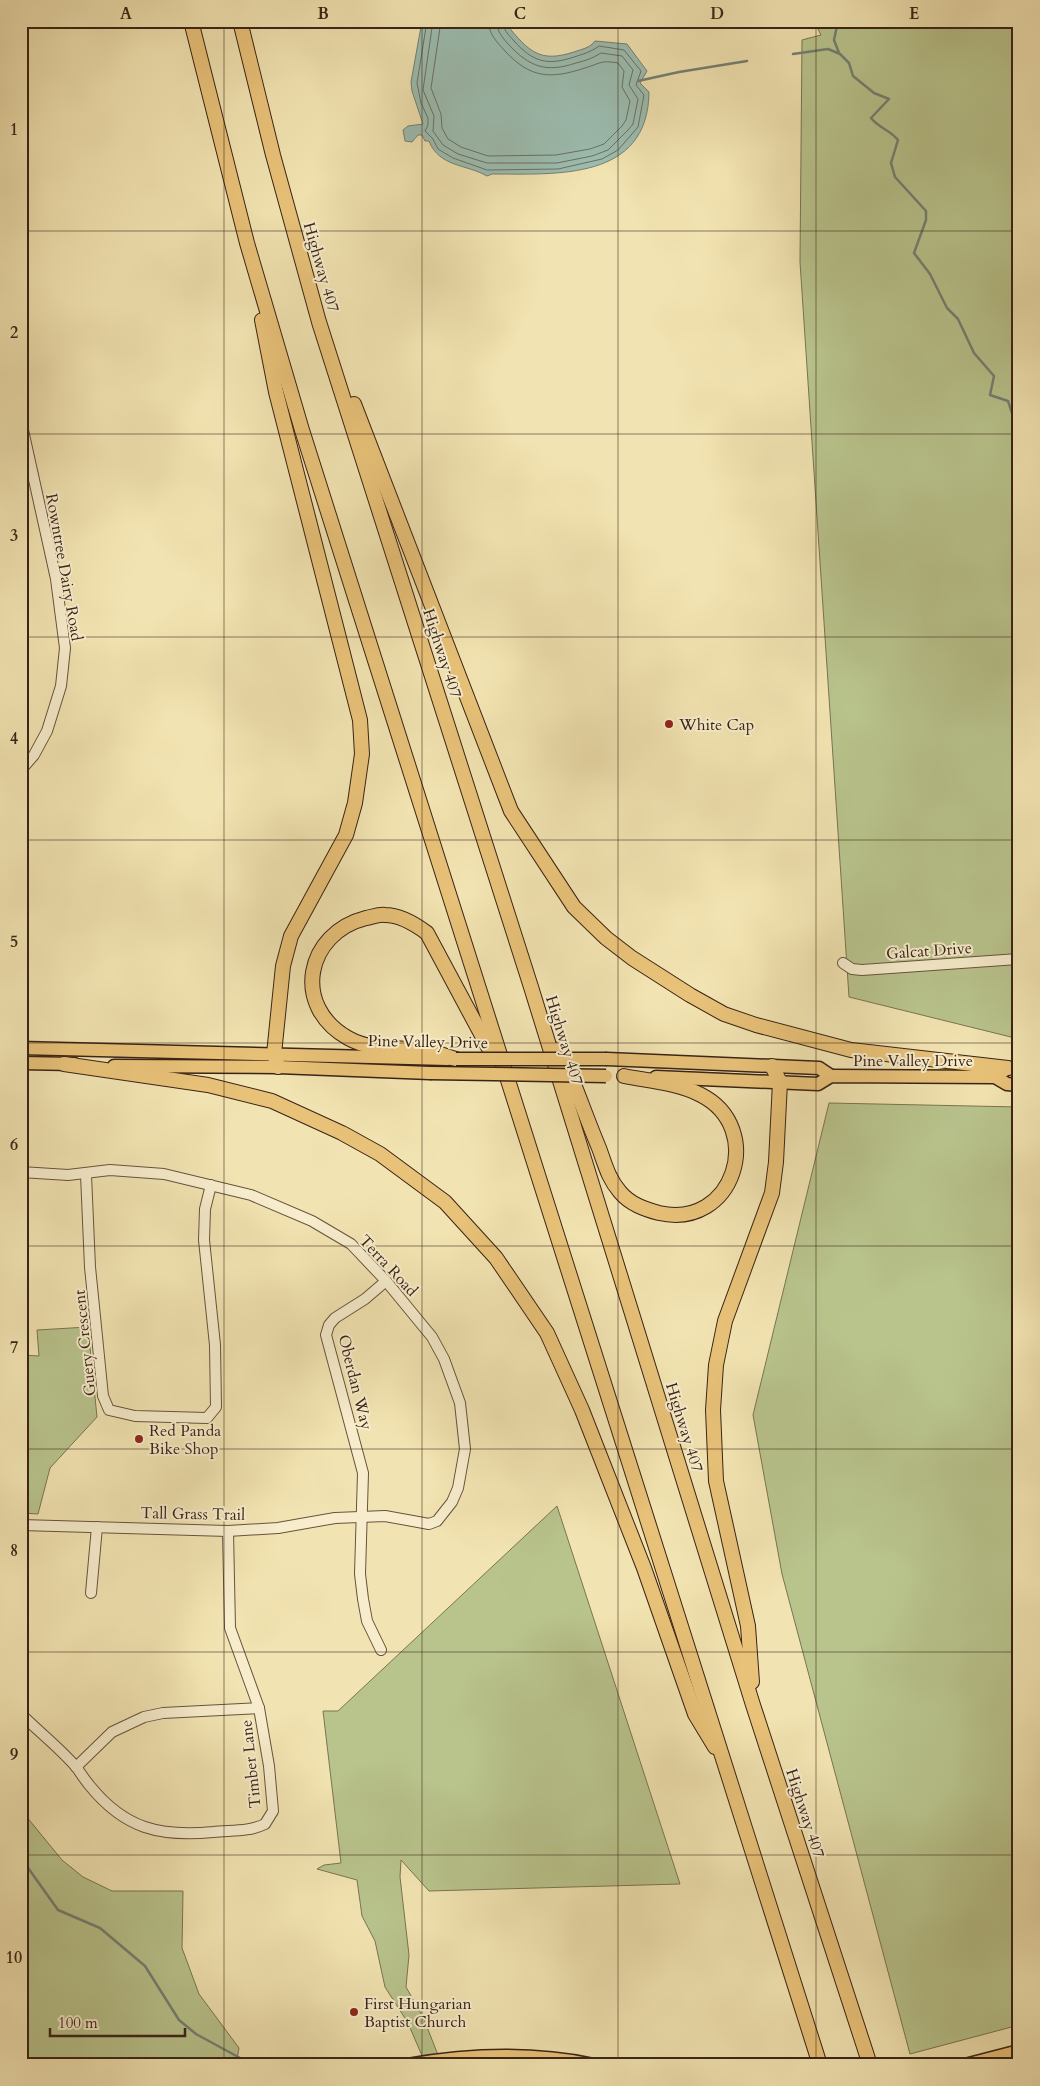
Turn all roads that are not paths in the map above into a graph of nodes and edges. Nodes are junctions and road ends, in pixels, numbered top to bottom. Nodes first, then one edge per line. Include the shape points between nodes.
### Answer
1 (191, 21) edge
2 (240, 21) edge
3 (247, 243) junction
4 (319, 322) junction
5 (21, 421) edge
6 (21, 770) edge
7 (1019, 959) edge
8 (843, 963) dead end
9 (531, 987) junction
10 (21, 1048) edge
11 (431, 1055) junction
12 (456, 1059) joint
13 (276, 1060) junction
14 (21, 1063) edge
15 (64, 1064) junction
16 (772, 1066) junction
17 (1013, 1068) edge
18 (624, 1076) junction
19 (831, 1076) junction
20 (995, 1077) junction
21 (780, 1082) junction
22 (1019, 1085) edge
23 (512, 1092) junction
24 (21, 1172) edge
25 (86, 1174) junction
26 (211, 1185) junction
27 (386, 1281) junction
28 (363, 1517) junction
29 (21, 1525) edge
30 (96, 1527) junction
31 (228, 1531) junction
32 (91, 1593) dead end
33 (381, 1650) dead end
34 (753, 1706) junction
35 (259, 1708) junction
36 (21, 1714) edge
37 (76, 1767) junction
38 (727, 1768) junction
39 (1019, 2050) edge
40 (408, 2065) edge
41 (594, 2065) edge
42 (820, 2065) edge
43 (870, 2065) edge
44 (965, 2065) edge

1 - 3 highway
2 - 4 highway, Highway 407
3 - 13 highway via 276,392 360,720 362,754 346,835 291,936 283,966
3 - 23 highway
4 - 9 highway, Highway 407
4 - 17 highway via 372,448 512,811 574,907 632,958 724,1014 756,1026 851,1050
5 - 6 street, Rowntree Dairy Road via 56,579 65,648 62,686 47,731
7 - 8 street, Galcat Drive via 862,970 852,969
9 - 18 highway via 565,1062 609,1178 621,1193 640,1207 670,1215 694,1212 716,1201 724,1193 735,1162 734,1133 727,1116 716,1104 694,1092
9 - 34 highway, Highway 407
10 - 13 main road, Pine Valley Drive
11 - 12 highway
11 - 13 main road, Pine Valley Drive
11 - 23 highway via 365,1045 335,1030 322,1017 314,998 314,965 335,932 350,922 386,914 412,922 427,933
12 - 16 main road, Pine Valley Drive, bridge via 607,1059
13 - 15 main road, Pine Valley Drive via 140,1067
13 - 18 main road, Pine Valley Drive, bridge via 430,1073
14 - 15 main road, Pine Valley Drive
15 - 38 highway via 208,1085 272,1101 380,1154 445,1202 496,1258 547,1333 582,1410 644,1568 695,1714
16 - 19 main road, Pine Valley Drive via 819,1068
16 - 21 highway
17 - 20 main road, Pine Valley Drive
18 - 21 main road, Pine Valley Drive
19 - 20 main road, Pine Valley Drive
19 - 21 main road, Pine Valley Drive via 818,1084
20 - 22 main road, Pine Valley Drive via 1007,1084
21 - 34 highway via 772,1193 724,1321 716,1365 713,1410 716,1481 748,1626
23 - 38 highway
24 - 25 street, Terra Road
25 - 26 street, Terra Road via 134,1171
25 - 26 street, Guery Crescent via 90,1267 103,1396 108,1410 135,1416 207,1418 216,1407 215,1344 204,1240 205,1209
26 - 27 street, Terra Road via 250,1195 312,1221 350,1244
27 - 28 street, Oberdan Way via 335,1318 326,1335 363,1473
27 - 28 street, Terra Road via 432,1337 444,1359 460,1403 465,1449 458,1488 438,1522 429,1524 385,1516
28 - 31 street, Tall Grass Trail
28 - 33 street, Oberdan Way via 360,1574 363,1599 367,1621
29 - 30 street, Tall Grass Trail
30 - 31 street, Tall Grass Trail
30 - 32 street
31 - 35 street, Timber Lane via 230,1628
34 - 43 highway, Highway 407
35 - 37 street via 144,1718 112,1732
35 - 37 street, Timber Lane via 273,1811 265,1824 252,1830 188,1834 145,1829 120,1816
36 - 37 street, Timber Lane
38 - 42 highway
39 - 44 main road
40 - 41 main road via 505,2054

